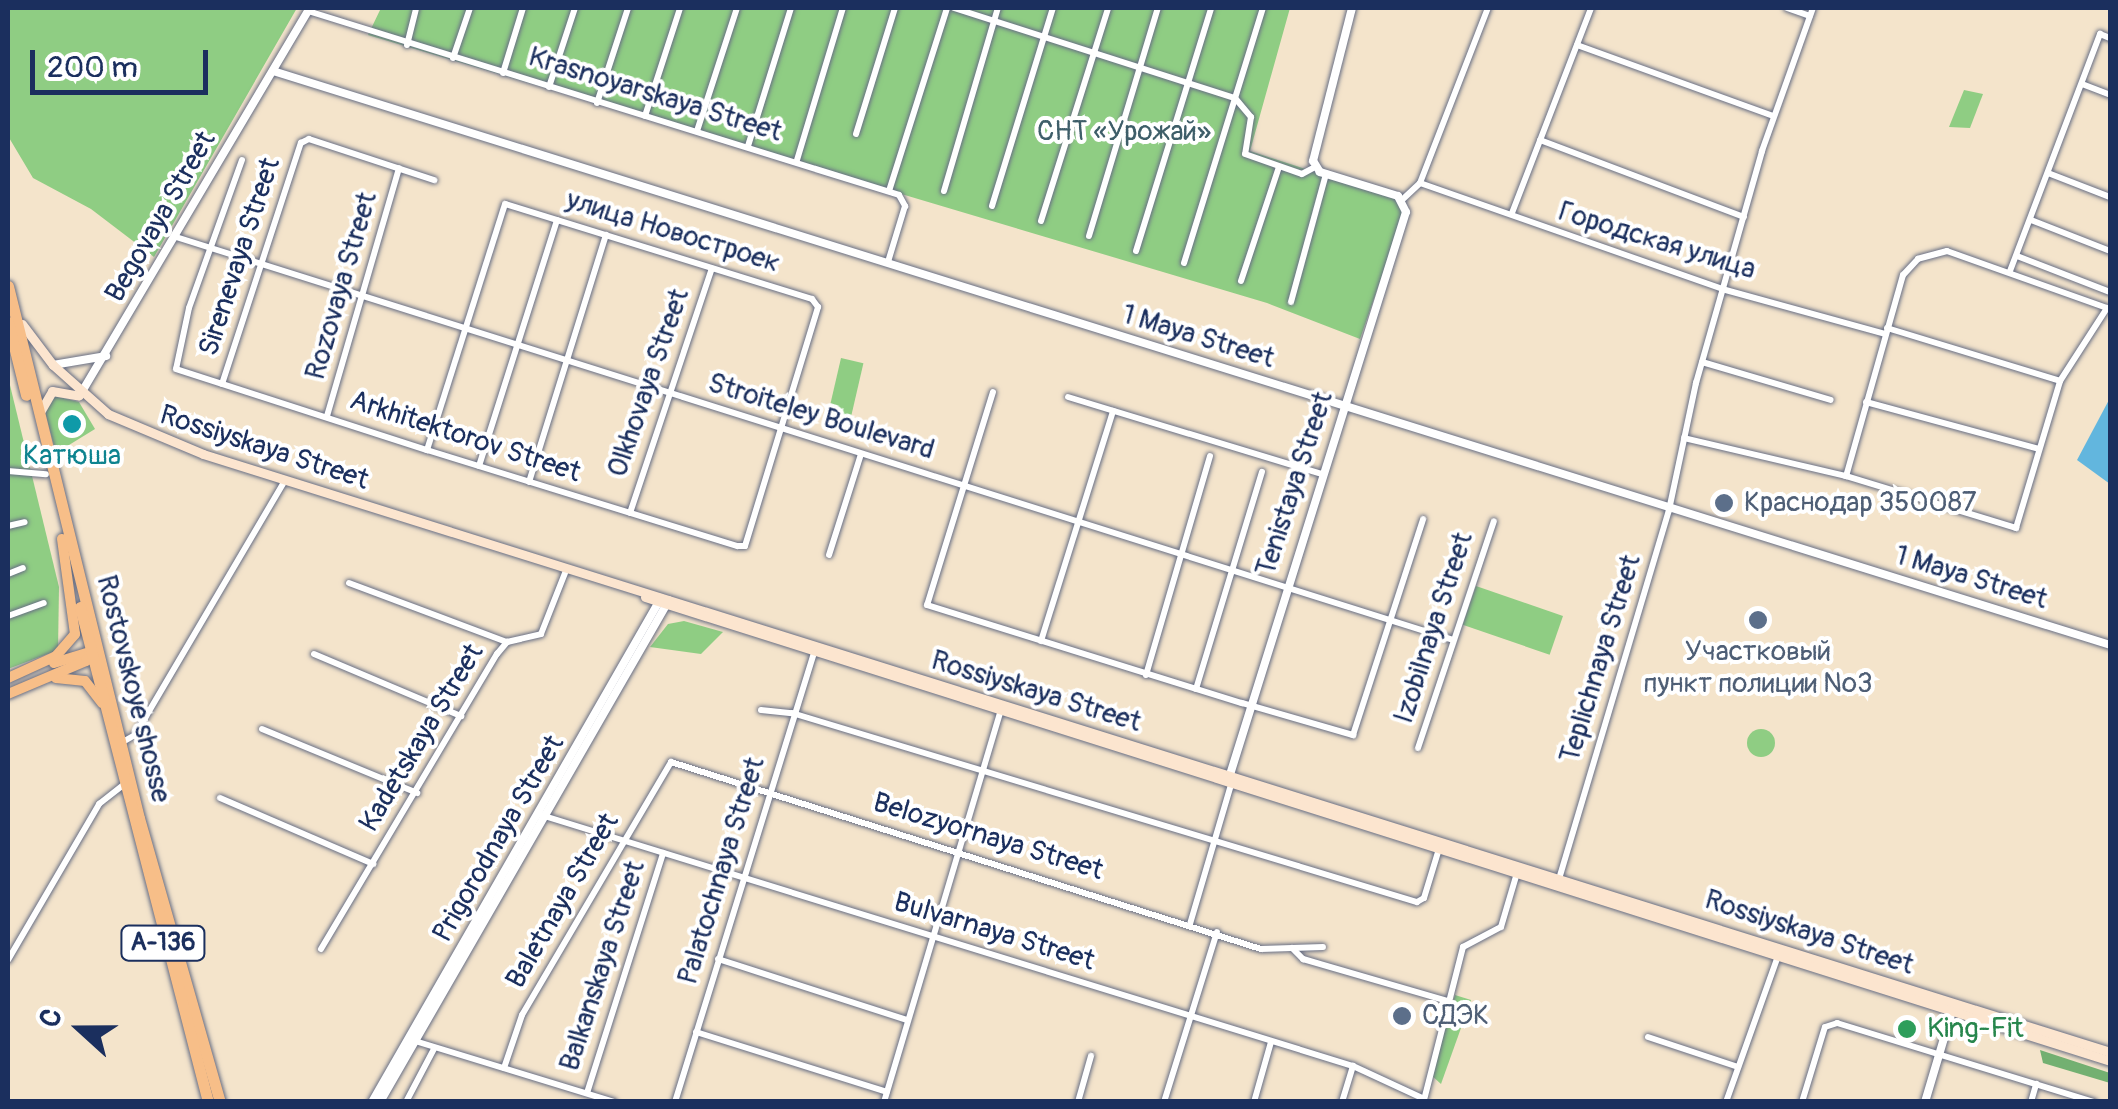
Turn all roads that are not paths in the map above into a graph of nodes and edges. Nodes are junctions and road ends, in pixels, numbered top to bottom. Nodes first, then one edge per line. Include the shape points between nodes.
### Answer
1 (416, 8) edge
2 (470, 8) edge
3 (523, 8) edge
4 (576, 8) edge
5 (628, 8) edge
6 (680, 8) edge
7 (737, 8) edge
8 (791, 8) edge
9 (843, 8) edge
10 (895, 8) edge
11 (951, 8) edge
12 (998, 8) edge
13 (1053, 8) edge
14 (1108, 8) edge
15 (1158, 8) edge
16 (1211, 8) edge
17 (1263, 8) edge
18 (1352, 8) edge
19 (1488, 8) edge
20 (1592, 8) edge
21 (1787, 8) edge
22 (309, 10) edge
23 (1812, 12) edge
24 (994, 20) junction
25 (1044, 36) junction
26 (2110, 38) edge
27 (1577, 44) junction
28 (407, 45) junction
29 (1094, 52) junction
30 (453, 58) junction
31 (1139, 66) junction
32 (273, 72) junction
33 (503, 73) junction
34 (1188, 83) junction
35 (2082, 84) junction
36 (550, 87) junction
37 (2110, 95) edge
38 (1235, 98) junction
39 (598, 103) junction
40 (645, 116) junction
41 (1773, 116) junction
42 (698, 131) junction
43 (856, 134) dead end
44 (1540, 140) junction
45 (748, 146) junction
46 (242, 160) dead end
47 (797, 160) junction
48 (1314, 164) junction
49 (1278, 167) junction
50 (399, 168) junction
51 (2048, 172) junction
52 (1326, 174) junction
53 (434, 180) dead end
54 (1420, 183) junction
55 (889, 191) junction
56 (944, 191) dead end
57 (2110, 197) edge
58 (1402, 199) junction
59 (992, 206) dead end
60 (1512, 213) junction
61 (1745, 218) junction
62 (557, 220) junction
63 (2031, 220) junction
64 (1041, 221) dead end
65 (606, 235) junction
66 (176, 236) junction
67 (1089, 236) dead end
68 (209, 248) junction
69 (1136, 251) dead end
70 (2110, 251) edge
71 (2017, 256) junction
72 (888, 262) junction
73 (260, 264) junction
74 (1184, 264) dead end
75 (712, 268) junction
76 (2006, 270) junction
77 (1240, 280) dead end
78 (8, 287) edge
79 (1722, 288) junction
80 (2110, 292) edge
81 (362, 296) junction
82 (1291, 302) dead end
83 (8, 318) edge
84 (464, 328) junction
85 (1886, 331) junction
86 (19, 336) junction
87 (516, 344) junction
88 (106, 356) junction
89 (566, 361) junction
90 (1702, 362) junction
91 (53, 365) junction
92 (174, 367) joint
93 (2060, 381) junction
94 (222, 384) junction
95 (993, 392) dead end
96 (669, 393) junction
97 (80, 394) junction
98 (1068, 397) dead end
99 (1831, 400) dead end
100 (1866, 402) junction
101 (1344, 406) junction
102 (1113, 410) junction
103 (327, 416) junction
104 (40, 424) junction
105 (781, 427) junction
106 (1683, 441) junction
107 (427, 450) junction
108 (2039, 450) junction
109 (861, 454) junction
110 (1210, 456) dead end
111 (479, 466) junction
112 (8, 471) edge
113 (1262, 472) dead end
114 (46, 474) junction
115 (1321, 474) junction
116 (1846, 476) junction
117 (284, 482) junction
118 (528, 482) junction
119 (964, 485) junction
120 (1670, 507) junction
121 (630, 513) junction
122 (1423, 519) dead end
123 (1079, 521) junction
124 (1494, 521) dead end
125 (25, 522) dead end
126 (8, 526) edge
127 (62, 539) junction
128 (1182, 553) junction
129 (829, 554) dead end
130 (23, 568) dead end
131 (566, 570) junction
132 (1231, 570) junction
133 (8, 574) edge
134 (349, 582) dead end
135 (1285, 586) junction
136 (664, 602) junction
137 (44, 603) dead end
138 (8, 616) edge
139 (1389, 620) junction
140 (95, 637) junction
141 (1453, 640) junction
142 (1041, 641) junction
143 (507, 642) junction
144 (2110, 645) edge
145 (815, 650) junction
146 (91, 652) junction
147 (314, 654) dead end
148 (102, 664) junction
149 (1146, 674) junction
150 (8, 678) edge
151 (36, 683) junction
152 (1196, 689) junction
153 (8, 694) edge
154 (1249, 705) junction
155 (104, 706) junction
156 (760, 710) dead end
157 (1000, 712) junction
158 (792, 713) junction
159 (461, 716) junction
160 (262, 729) dead end
161 (121, 743) junction
162 (1418, 748) dead end
163 (671, 762) joint
164 (981, 769) junction
165 (1230, 779) junction
166 (126, 782) junction
167 (417, 793) junction
168 (772, 794) junction
169 (220, 798) dead end
170 (542, 815) junction
171 (623, 840) junction
172 (1215, 840) junction
173 (1439, 849) junction
174 (956, 851) junction
175 (663, 853) junction
176 (373, 864) junction
177 (1517, 873) junction
178 (744, 879) junction
179 (1558, 882) junction
180 (1190, 924) junction
181 (1217, 932) junction
182 (930, 936) junction
183 (1323, 947) dead end
184 (1292, 948) junction
185 (321, 949) dead end
186 (1778, 956) junction
187 (8, 960) edge
188 (718, 960) junction
189 (1448, 1001) junction
190 (1936, 1006) junction
191 (1954, 1007) junction
192 (1191, 1015) junction
193 (1969, 1017) junction
194 (908, 1020) junction
195 (1948, 1027) junction
196 (696, 1032) junction
197 (1648, 1037) dead end
198 (412, 1040) junction
199 (1272, 1042) junction
200 (434, 1048) junction
201 (2110, 1052) edge
202 (1940, 1054) junction
203 (1092, 1056) dead end
204 (2110, 1061) edge
205 (1353, 1066) junction
206 (504, 1068) junction
207 (1738, 1068) junction
208 (2036, 1083) junction
209 (887, 1092) junction
210 (587, 1093) junction
211 (1424, 1100) edge
212 (208, 1102) edge
213 (220, 1102) edge
214 (376, 1102) edge
215 (406, 1102) edge
216 (614, 1102) edge
217 (675, 1102) edge
218 (884, 1102) edge
219 (1078, 1102) edge
220 (1164, 1102) edge
221 (1254, 1102) edge
222 (1342, 1102) edge
223 (1726, 1102) edge
224 (1802, 1102) edge
225 (1925, 1102) edge
226 (2030, 1102) edge
227 (2094, 1102) edge

1 - 28 street
2 - 30 street
3 - 33 street
4 - 36 street
5 - 39 street
6 - 40 street
7 - 42 street
8 - 45 street
9 - 47 street
10 - 43 street
11 - 24 street
11 - 55 street
12 - 24 street
13 - 25 street
14 - 29 street
15 - 31 street
16 - 34 street
17 - 38 street
18 - 48 street
19 - 54 street
20 - 27 street
21 - 23 street
22 - 28 street, Krasnoyarskaya Street
22 - 32 street, Begovaya Street
23 - 41 street, Teplichnaya Street
24 - 25 street
24 - 56 street
25 - 29 street
25 - 59 street
26 - 35 street via 2100,34
27 - 41 street
27 - 44 street
28 - 30 street, Krasnoyarskaya Street
29 - 31 street
29 - 64 street
30 - 33 street, Krasnoyarskaya Street
31 - 34 street
31 - 67 street
32 - 66 street, Begovaya Street
32 - 72 street, 1 Maya Street
33 - 36 street, Krasnoyarskaya Street
34 - 38 street
34 - 69 street
35 - 37 street
35 - 51 street
36 - 39 street, Krasnoyarskaya Street
38 - 49 street via 1251,117 1245,154
38 - 74 street
39 - 40 street, Krasnoyarskaya Street
40 - 42 street, Krasnoyarskaya Street
41 - 61 street, Teplichnaya Street
42 - 45 street, Krasnoyarskaya Street
44 - 60 street
44 - 61 street
45 - 47 street, Krasnoyarskaya Street
46 - 68 street, Begovaya Street
47 - 55 street, Krasnoyarskaya Street
48 - 49 street via 1302,174
48 - 52 street
49 - 77 street
50 - 53 street
50 - 73 street, Sirenevaya Street via 309,138
50 - 81 street, Rozovaya Street
51 - 57 street
51 - 63 street
52 - 58 street
52 - 82 street
54 - 58 street
54 - 60 street, Городская улица
55 - 72 street via 905,206
58 - 101 street, Tenistaya Street via 1406,216
60 - 79 street, Городская улица via 1544,230
61 - 79 street, Teplichnaya Street
62 - 65 street, улица Новостроек
62 - 84 street, улица Новостроек via 505,204
62 - 87 street
63 - 70 street
63 - 71 street
65 - 75 street, улица Новостроек
65 - 89 street
66 - 68 street, Stroiteley Boulevard
66 - 88 street, Begovaya Street
68 - 73 street, Stroiteley Boulevard
68 - 92 street, Begovaya Street
71 - 76 street
71 - 80 street
72 - 101 street, 1 Maya Street
73 - 81 street, Stroiteley Boulevard
73 - 94 street, Sirenevaya Street
75 - 96 street, Olkhovaya Street
75 - 105 street, улица Новостроек via 812,298 818,314
76 - 85 street via 1947,251 1918,259 1903,275
76 - 93 street via 2107,308
78 - 86 highway, Rostovskoye shosse / А-136
78 - 91 main road, Rossiyskaya Street / А-136 via 27,336
79 - 85 street, Городская улица
79 - 90 street, Teplichnaya Street
81 - 84 street, Stroiteley Boulevard
81 - 103 street, Rozovaya Street
83 - 86 main road, А-136
83 - 114 highway, Rostovskoye shosse / А-136
84 - 87 street, Stroiteley Boulevard
84 - 107 street
85 - 93 street, Городская улица
85 - 100 street
86 - 97 main road, Rossiyskaya Street / А-136
86 - 104 highway, Rostovskoye shosse / А-136
87 - 89 street, Stroiteley Boulevard
87 - 111 street
88 - 91 street
88 - 97 street, Begovaya Street
89 - 96 street, Stroiteley Boulevard
89 - 118 street
90 - 99 street
90 - 106 street, Teplichnaya Street
91 - 97 main road, Rossiyskaya Street / А-136
92 - 94 street, Arkhitektorov Street
93 - 108 street
94 - 103 street, Arkhitektorov Street
95 - 119 street
96 - 105 street, Stroiteley Boulevard
96 - 121 street, Olkhovaya Street
97 - 104 main road via 48,393
97 - 117 main road, Rossiyskaya Street via 133,435
98 - 102 street
100 - 108 street
100 - 116 street
101 - 115 street, Tenistaya Street
101 - 120 street, 1 Maya Street
102 - 115 street
102 - 123 street
103 - 107 street, Arkhitektorov Street
104 - 140 highway, Rostovskoye shosse / А-136
105 - 109 street, Stroiteley Boulevard
105 - 121 street, Arkhitektorov Street via 744,546
106 - 116 street
106 - 120 street, Teplichnaya Street
107 - 111 street, Arkhitektorov Street
108 - 116 street via 2016,528
109 - 119 street, Stroiteley Boulevard
109 - 129 street
110 - 128 street
111 - 118 street, Arkhitektorov Street
112 - 114 street
113 - 132 street
114 - 127 highway, Rostovskoye shosse / А-136
115 - 135 street, Tenistaya Street
117 - 131 main road, Rossiyskaya Street
117 - 161 street via 136,735
118 - 121 street, Arkhitektorov Street
119 - 123 street, Stroiteley Boulevard
119 - 142 street via 928,605
120 - 144 street, 1 Maya Street
120 - 179 street, Teplichnaya Street
122 - 139 street
123 - 128 street, Stroiteley Boulevard
123 - 142 street
124 - 141 street, Izobilnaya Street
125 - 126 street
127 - 146 highway, Rostovskoye shosse / А-136
127 - 150 main road, А-136 via 77,623 62,653
128 - 132 street, Stroiteley Boulevard
128 - 149 street
130 - 133 street
131 - 136 main road, Rossiyskaya Street
131 - 143 street, Kadetskaya Street via 541,634
132 - 135 street, Stroiteley Boulevard
132 - 152 street
134 - 143 street
135 - 139 street, Stroiteley Boulevard
135 - 154 street, Tenistaya Street
136 - 145 main road, Rossiyskaya Street
136 - 170 street, Prigorodnaya Street
137 - 138 street
139 - 141 street, Stroiteley Boulevard
139 - 154 street via 1353,735
140 - 146 main road, А-136
140 - 148 highway, Rostovskoye shosse / А-136
141 - 162 street, Izobilnaya Street
142 - 149 street
143 - 159 street, Kadetskaya Street
145 - 157 main road, Rossiyskaya Street
145 - 158 street, Palatochnaya Street
145 - 165 main road, Rossiyskaya Street
146 - 148 main road, А-136
146 - 150 main road
146 - 151 main road
146 - 155 highway, Rostovskoye shosse / А-136
147 - 159 street
148 - 161 highway, Rostovskoye shosse / А-136
149 - 152 street
151 - 153 main road
151 - 155 main road via 80,678
152 - 154 street
154 - 165 street, Tenistaya Street
155 - 166 highway, Rostovskoye shosse / А-136
156 - 158 street
157 - 164 street
157 - 165 main road, Rossiyskaya Street
158 - 164 street
158 - 168 street, Palatochnaya Street
159 - 167 street, Kadetskaya Street
160 - 167 street
161 - 166 highway, Rostovskoye shosse / А-136
163 - 168 street, Belozyornaya Street
163 - 171 street, Baletnaya Street
164 - 172 street
164 - 174 street
165 - 172 street
165 - 173 main road, Rossiyskaya Street
165 - 179 main road, Rossiyskaya Street
166 - 187 street via 98,804
166 - 212 highway, Rostovskoye shosse / А-136
166 - 213 highway, Rostovskoye shosse / А-136
167 - 176 street, Kadetskaya Street
168 - 174 street, Belozyornaya Street
168 - 178 street, Palatochnaya Street
169 - 176 street
170 - 171 street, Bulvarnaya Street
170 - 198 street, Prigorodnaya Street
171 - 175 street, Bulvarnaya Street
171 - 206 street, Baletnaya Street via 522,1016
172 - 173 street via 1417,902
172 - 180 street
173 - 177 main road, Rossiyskaya Street
174 - 180 street, Belozyornaya Street
174 - 182 street
175 - 178 street, Bulvarnaya Street
175 - 210 street, Balkanskaya Street
176 - 185 street, Kadetskaya Street
177 - 179 main road, Rossiyskaya Street
177 - 189 street via 1501,927 1463,948
178 - 182 street, Bulvarnaya Street
178 - 188 street, Palatochnaya Street
179 - 186 main road, Rossiyskaya Street
179 - 191 main road, Rossiyskaya Street
180 - 181 street, Belozyornaya Street
181 - 184 street, Belozyornaya Street via 1261,949
181 - 192 street
182 - 192 street, Bulvarnaya Street
182 - 194 street
183 - 184 street, Belozyornaya Street
184 - 189 street, Belozyornaya Street via 1303,958
186 - 190 main road, Rossiyskaya Street
186 - 207 street
188 - 194 street
188 - 196 street, Palatochnaya Street
189 - 211 street
190 - 191 main road, Rossiyskaya Street
190 - 195 street
191 - 193 main road, Rossiyskaya Street
191 - 195 street
191 - 201 main road, Rossiyskaya Street
192 - 199 street, Bulvarnaya Street
192 - 220 street
193 - 195 street
193 - 204 main road, Rossiyskaya Street
194 - 209 street
195 - 202 street
196 - 209 street
196 - 217 street, Palatochnaya Street
197 - 207 street
198 - 200 street
198 - 214 street, Prigorodnaya Street
199 - 205 street, Bulvarnaya Street
199 - 221 street
200 - 206 street
200 - 215 street
202 - 208 street
202 - 224 street via 1837,1023 1825,1027
202 - 225 street
203 - 219 street
205 - 211 street, Bulvarnaya Street
205 - 222 street
206 - 210 street
207 - 223 street
208 - 226 street
208 - 227 street
209 - 218 street
210 - 216 street

